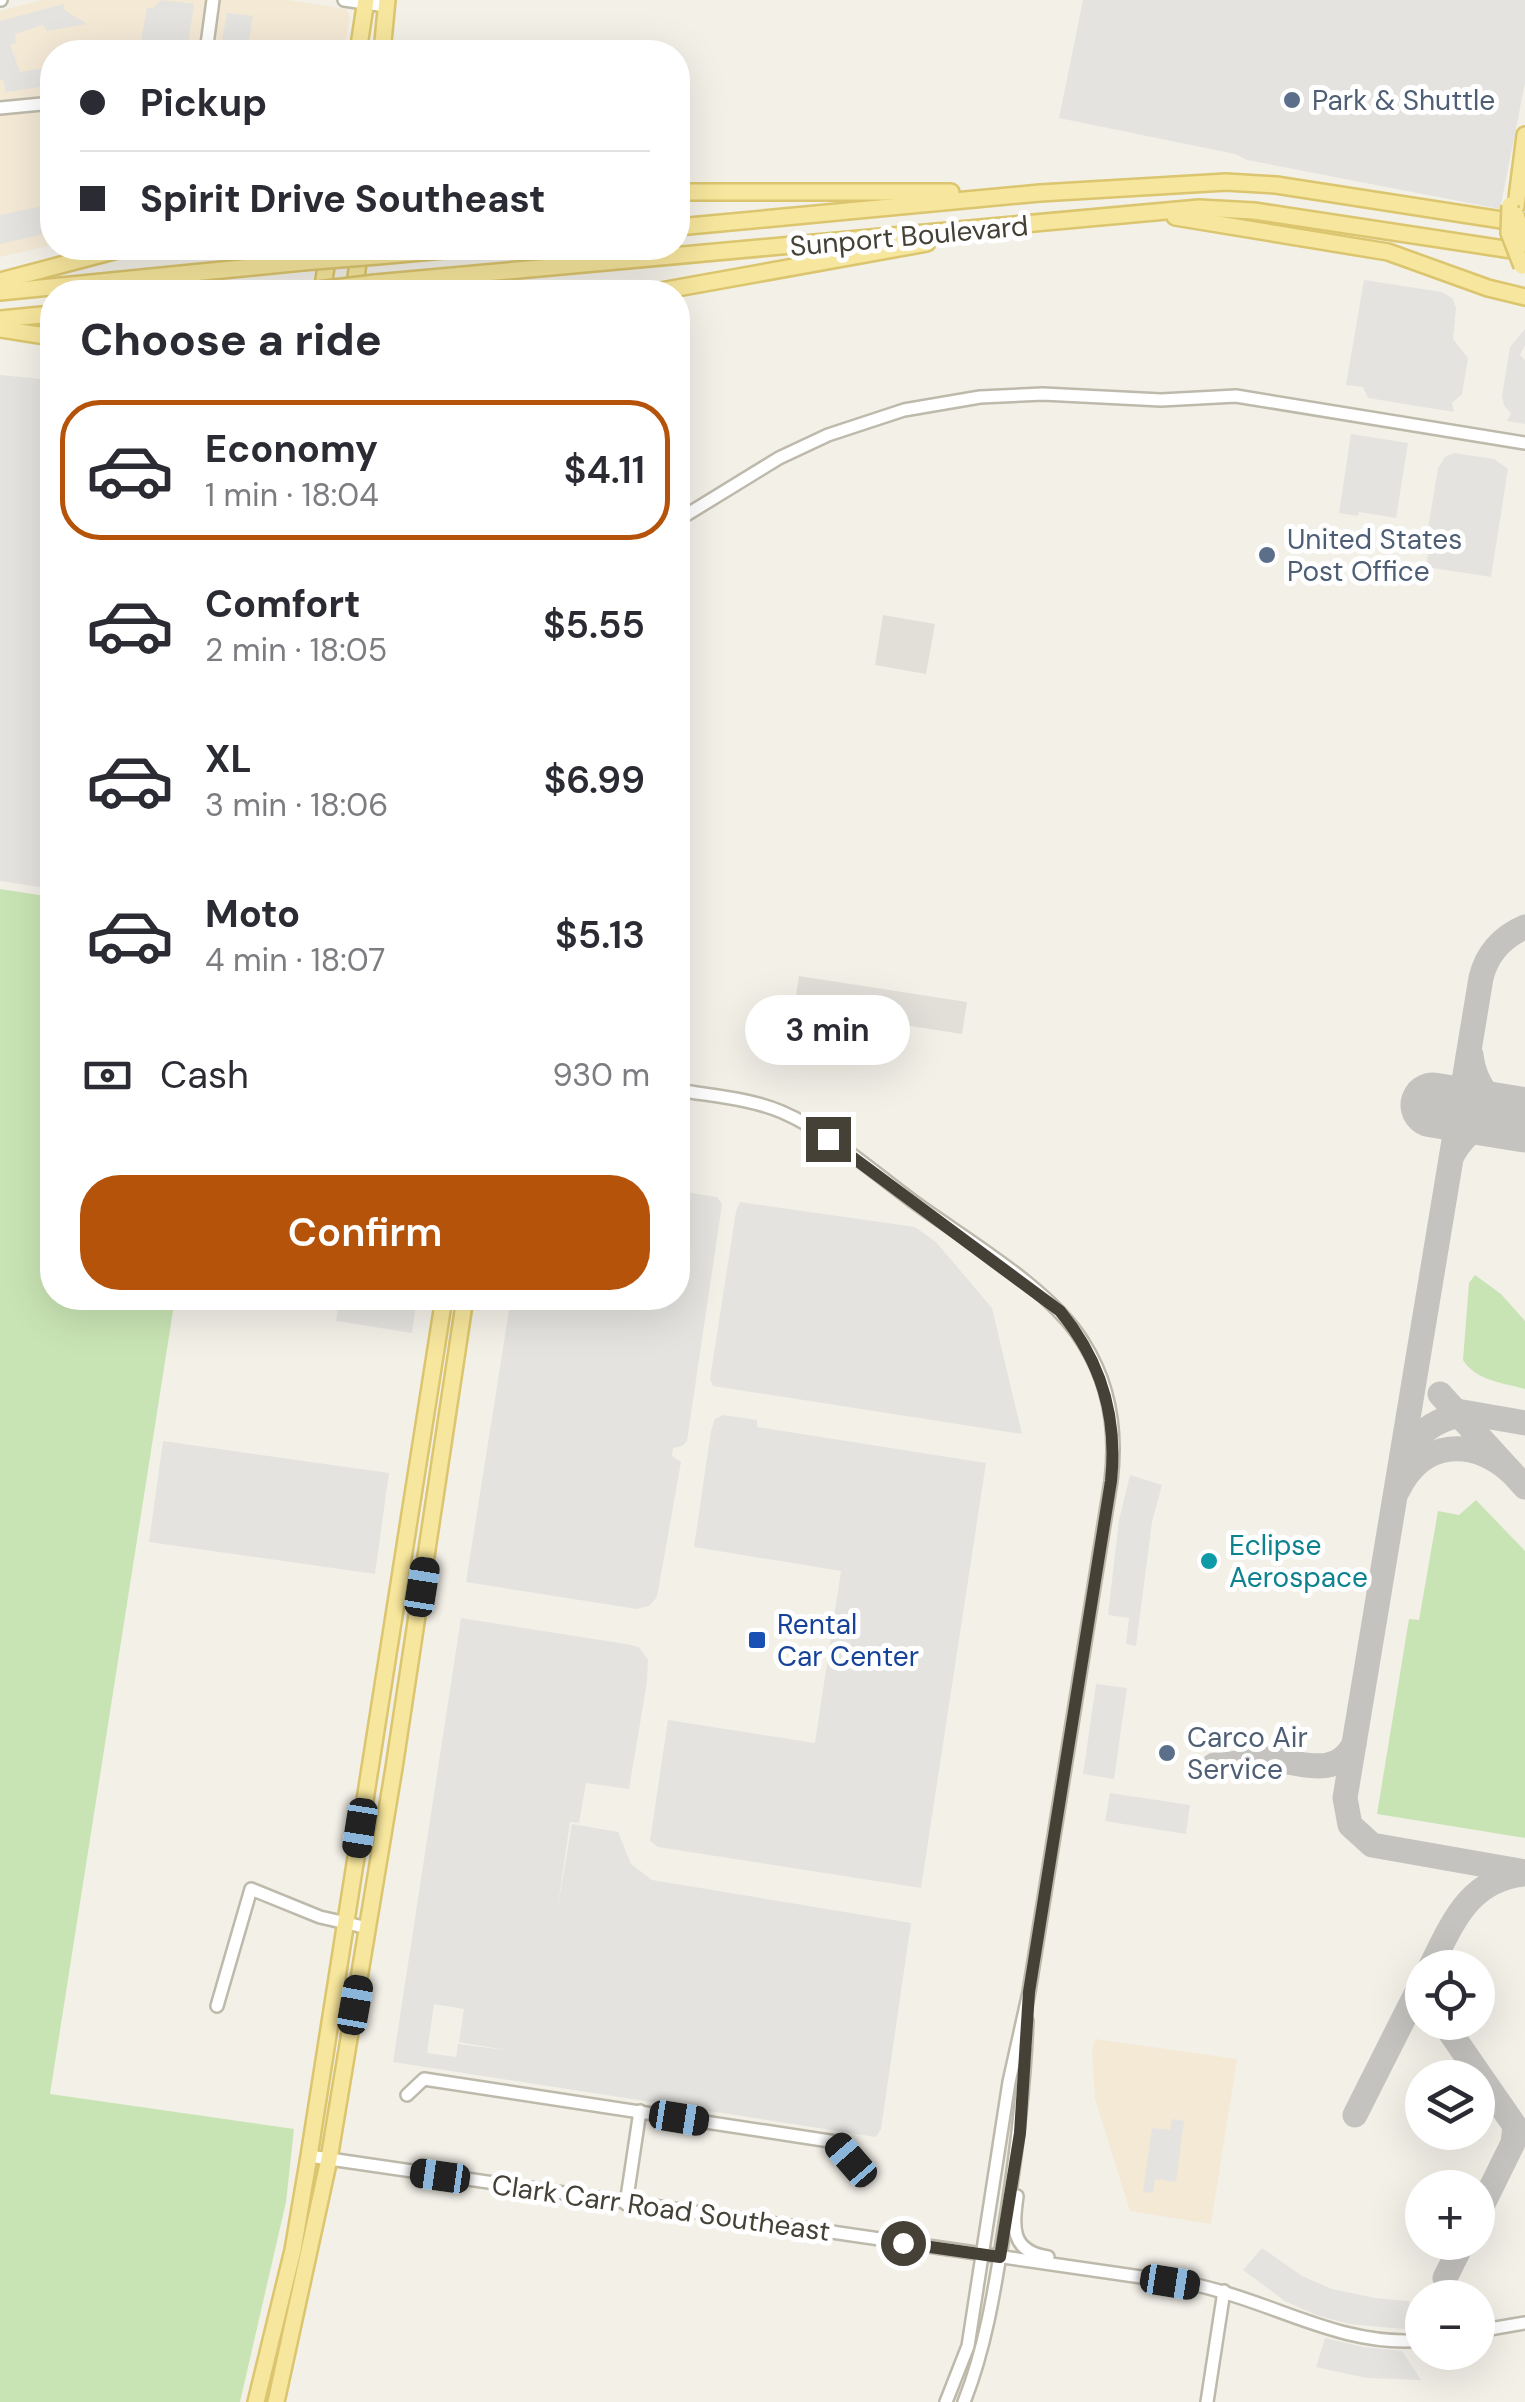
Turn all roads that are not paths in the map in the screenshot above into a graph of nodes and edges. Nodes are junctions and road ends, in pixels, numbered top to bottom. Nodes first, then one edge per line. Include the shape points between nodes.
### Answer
1 (213, 0) edge
2 (344, 0) edge
3 (366, 2) edge
4 (386, 3) edge
5 (362, 30) junction
6 (208, 40) edge
7 (354, 40) edge
8 (360, 40) edge
9 (383, 40) edge
10 (40, 103) edge
11 (0, 108) edge
12 (1525, 134) edge
13 (1523, 155) edge
14 (690, 192) edge
15 (1040, 192) junction
16 (1514, 203) junction
17 (1136, 214) junction
18 (1525, 224) edge
19 (690, 226) edge
20 (1000, 228) junction
21 (1525, 244) edge
22 (690, 256) edge
23 (81, 260) edge
24 (327, 260) edge
25 (643, 260) edge
26 (1524, 262) edge
27 (121, 280) edge
28 (420, 280) edge
29 (0, 282) edge
30 (690, 286) edge
31 (40, 288) edge
32 (0, 292) edge
33 (1525, 297) edge
34 (40, 315) edge
35 (0, 319) edge
36 (0, 329) edge
37 (40, 335) edge
38 (1525, 443) edge
39 (690, 513) edge
40 (690, 1092) edge
41 (442, 1310) edge
42 (463, 1310) edge
43 (346, 1924) junction
44 (368, 1928) junction
45 (1029, 1992) junction
46 (217, 2006) dead end
47 (407, 2095) dead end
48 (640, 2112) junction
49 (1020, 2133) junction
50 (309, 2156) junction
51 (329, 2159) junction
52 (851, 2160) dead end
53 (626, 2204) junction
54 (982, 2254) junction
55 (1000, 2257) junction
56 (1104, 2272) junction
57 (1224, 2292) junction
58 (1525, 2323) edge
59 (1495, 2328) edge
60 (1405, 2340) edge
61 (256, 2402) edge
62 (276, 2402) edge
63 (946, 2402) edge
64 (964, 2402) edge
65 (1206, 2402) edge

1 - 6 street
2 - 3 street
3 - 4 street
3 - 5 main road
4 - 9 main road
5 - 7 main road
5 - 8 main road
10 - 11 street
12 - 13 main road
13 - 16 main road
14 - 15 main road
15 - 18 main road, Sunport Boulevard via 1242,183
15 - 19 main road, Sunport Boulevard
16 - 21 main road, bridge
16 - 26 main road, bridge via 1509,233
17 - 20 main road, Sunport Boulevard
17 - 26 main road, Sunport Boulevard via 1254,211
17 - 33 main road via 1388,252
20 - 22 main road, Sunport Boulevard, bridge
20 - 30 main road
23 - 29 main road
24 - 27 main road, bridge
25 - 28 main road, Sunport Boulevard, bridge
31 - 32 main road, bridge
34 - 35 main road
36 - 37 main road
38 - 39 street via 1236,396 999,395 904,410 838,431
40 - 45 street via 763,1105 828,1139 1042,1295 1082,1340 1100,1374 1112,1430 1111,1481
41 - 43 main road
42 - 44 main road
43 - 44 street
43 - 46 street via 252,1889
43 - 50 main road
44 - 51 main road
45 - 49 street
45 - 54 street
47 - 48 street via 424,2079
48 - 52 street via 836,2142
48 - 53 street
49 - 55 street
49 - 56 street via 1017,2237 1034,2254 1089,2262
50 - 51 street, Clark Carr Road Southeast
50 - 61 main road
51 - 53 street, Clark Carr Road Southeast
51 - 62 main road
53 - 54 street, Clark Carr Road Southeast
54 - 55 street, Clark Carr Road Southeast
54 - 63 street via 968,2346
55 - 56 street, Clark Carr Road Southeast
55 - 64 street
56 - 57 street, Clark Carr Road Southeast
57 - 60 street, Clark Carr Road Southeast via 1342,2333
57 - 65 street
58 - 59 street

